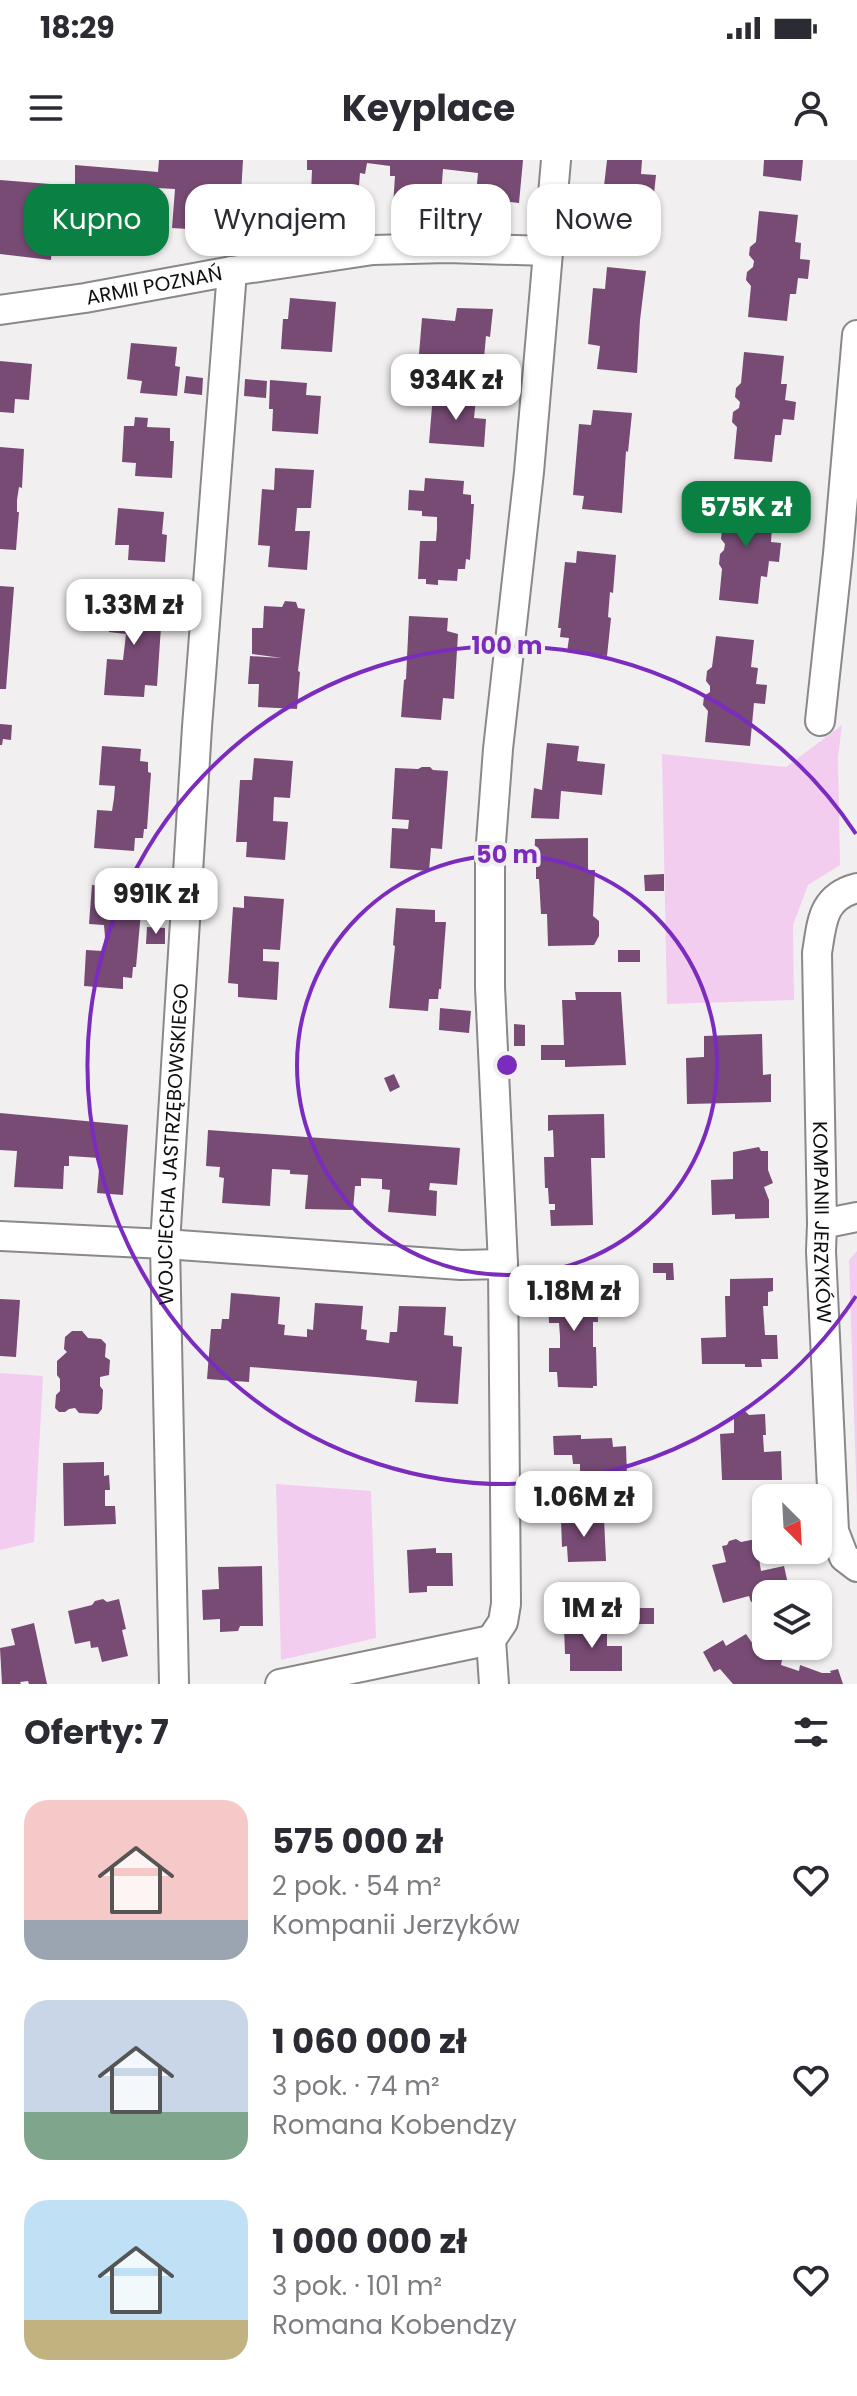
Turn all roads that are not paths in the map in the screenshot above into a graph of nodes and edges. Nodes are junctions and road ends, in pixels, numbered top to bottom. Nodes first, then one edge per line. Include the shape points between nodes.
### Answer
1 (556, 160) edge
2 (554, 184) edge
3 (527, 250) edge
4 (548, 256) edge
5 (232, 271) junction
6 (0, 310) edge
7 (857, 335) edge
8 (848, 552) edge
9 (820, 721) dead end
10 (856, 888) edge
11 (857, 1217) edge
12 (822, 1224) junction
13 (0, 1236) edge
14 (165, 1244) junction
15 (503, 1264) junction
16 (856, 1567) edge
17 (491, 1640) junction
18 (174, 1684) edge
19 (280, 1684) edge
20 (494, 1684) edge

1 - 2 street
3 - 5 street, ARMII POZNAŃ via 373,250
4 - 15 street via 490,856 490,987
5 - 6 street, ARMII POZNAŃ
5 - 14 street, WOJCIECHA JASTRZĘBOWSKIEGO
7 - 8 street
8 - 9 street
10 - 12 street, KOMPANII JERZYKÓW via 841,892 830,903 817,953
11 - 12 street
12 - 16 street, KOMPANII JERZYKÓW via 834,1531 844,1557
13 - 14 street
14 - 15 street
14 - 18 street, WOJCIECHA JASTRZĘBOWSKIEGO
15 - 17 street via 506,1604 503,1622
17 - 19 street
17 - 20 street

